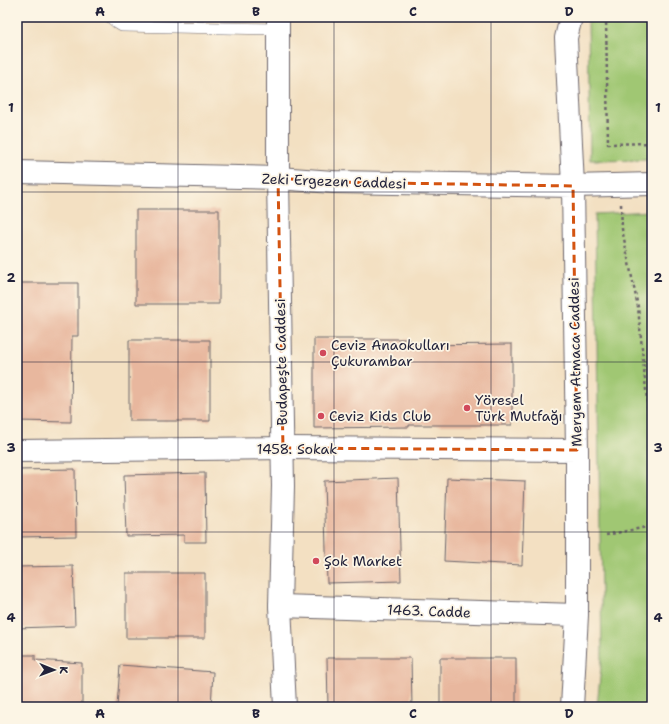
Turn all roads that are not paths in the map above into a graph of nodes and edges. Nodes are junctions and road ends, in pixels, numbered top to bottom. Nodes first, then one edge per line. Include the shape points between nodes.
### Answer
1 (110, 17) edge
2 (571, 17) edge
3 (278, 23) edge
4 (17, 172) edge
5 (278, 178) junction
6 (652, 184) edge
7 (573, 186) junction
8 (283, 448) junction
9 (577, 450) junction
10 (17, 451) edge
11 (280, 606) junction
12 (577, 615) junction
13 (285, 707) edge
14 (572, 707) edge

1 - 3 lane via 122,26
2 - 7 street, Meryem Atmaca Caddesi via 566,38
3 - 5 street, Budapeşte Caddesi
4 - 5 street, Zeki Ergezen Caddesi
5 - 7 street, Zeki Ergezen Caddesi via 333,182
5 - 8 street, Budapeşte Caddesi
6 - 7 street, Zeki Ergezen Caddesi
7 - 9 street, Meryem Atmaca Caddesi
8 - 9 street, 1458. Sokak
8 - 10 street, 1458. Sokak
8 - 11 street, Budapeşte Caddesi
9 - 12 street, Meryem Atmaca Caddesi
11 - 12 street, 1463. Cadde
11 - 13 street, Budapeşte Caddesi
12 - 14 street, Meryem Atmaca Caddesi

